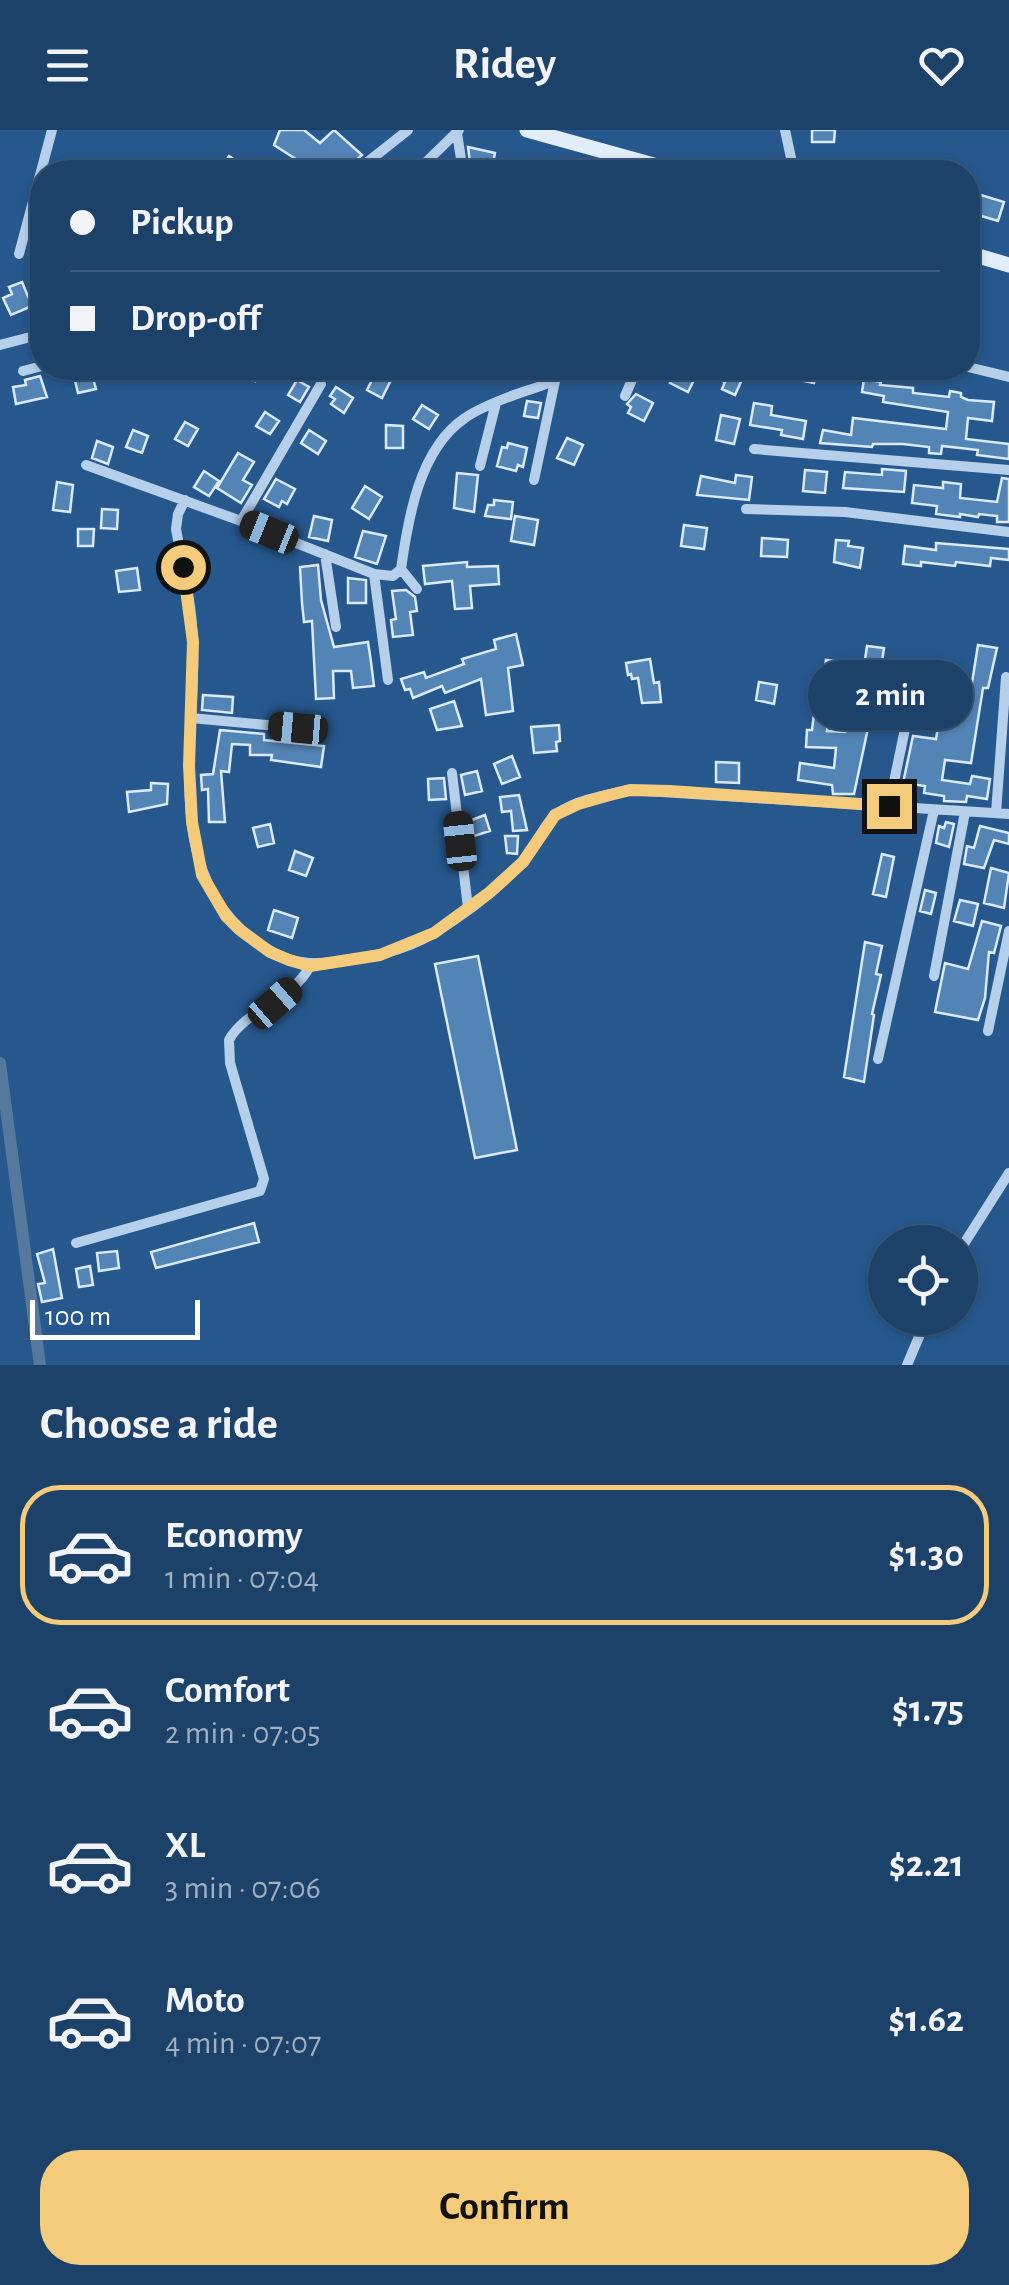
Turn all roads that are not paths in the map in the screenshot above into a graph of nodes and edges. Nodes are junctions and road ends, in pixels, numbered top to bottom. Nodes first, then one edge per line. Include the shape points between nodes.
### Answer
1 (52, 130) edge
2 (408, 130) edge
3 (527, 130) edge
4 (785, 130) edge
5 (458, 132) edge
6 (44, 160) edge
7 (370, 160) edge
8 (429, 160) edge
9 (462, 160) edge
10 (636, 160) edge
11 (791, 160) edge
12 (30, 213) edge
13 (19, 254) dead end
14 (980, 257) edge
15 (1009, 265) edge
16 (30, 337) edge
17 (0, 345) edge
18 (30, 369) edge
19 (980, 370) edge
20 (23, 371) dead end
21 (1009, 377) edge
22 (632, 380) edge
23 (555, 381) joint
24 (321, 384) dead end
25 (625, 396) dead end
26 (496, 403) junction
27 (754, 448) dead end
28 (86, 465) dead end
29 (480, 466) dead end
30 (1009, 470) edge
31 (534, 480) dead end
32 (186, 500) junction
33 (746, 509) dead end
34 (242, 521) junction
35 (1009, 532) edge
36 (325, 554) junction
37 (401, 569) junction
38 (374, 574) junction
39 (417, 589) dead end
40 (336, 627) dead end
41 (1006, 677) dead end
42 (388, 680) dead end
43 (191, 718) junction
44 (906, 724) dead end
45 (298, 728) dead end
46 (452, 773) dead end
47 (889, 806) junction
48 (934, 810) junction
49 (965, 812) junction
50 (996, 814) junction
51 (1009, 814) edge
52 (468, 908) junction
53 (1009, 931) edge
54 (310, 966) junction
55 (934, 976) dead end
56 (988, 1031) dead end
57 (878, 1059) dead end
58 (1009, 1172) edge
59 (976, 1225) edge
60 (76, 1243) dead end
61 (920, 1335) edge
62 (907, 1365) edge

1 - 6 street
2 - 7 street
3 - 10 main road
4 - 11 street
5 - 8 street
5 - 9 street
12 - 13 street
14 - 15 main road
16 - 17 street
18 - 20 street
19 - 21 street
22 - 25 street
23 - 26 street
23 - 31 street
24 - 34 street
26 - 29 street
26 - 37 street via 468,416 427,465
27 - 30 street
28 - 32 street
32 - 34 street
32 - 43 street via 176,529 193,642
33 - 35 street via 845,512
34 - 36 street
36 - 38 street
36 - 40 street
37 - 38 street via 393,576
37 - 39 street
38 - 42 street
41 - 50 street
43 - 45 street
43 - 54 street via 192,822 202,875 240,930 270,952
44 - 47 street
46 - 52 street
47 - 48 street
47 - 52 street via 630,790 555,815 523,862
48 - 49 street
48 - 57 street
49 - 50 street
49 - 55 street
50 - 51 street
52 - 54 street via 409,946
53 - 56 street
54 - 60 street via 229,1040 264,1179 260,1191
58 - 59 street
61 - 62 street

